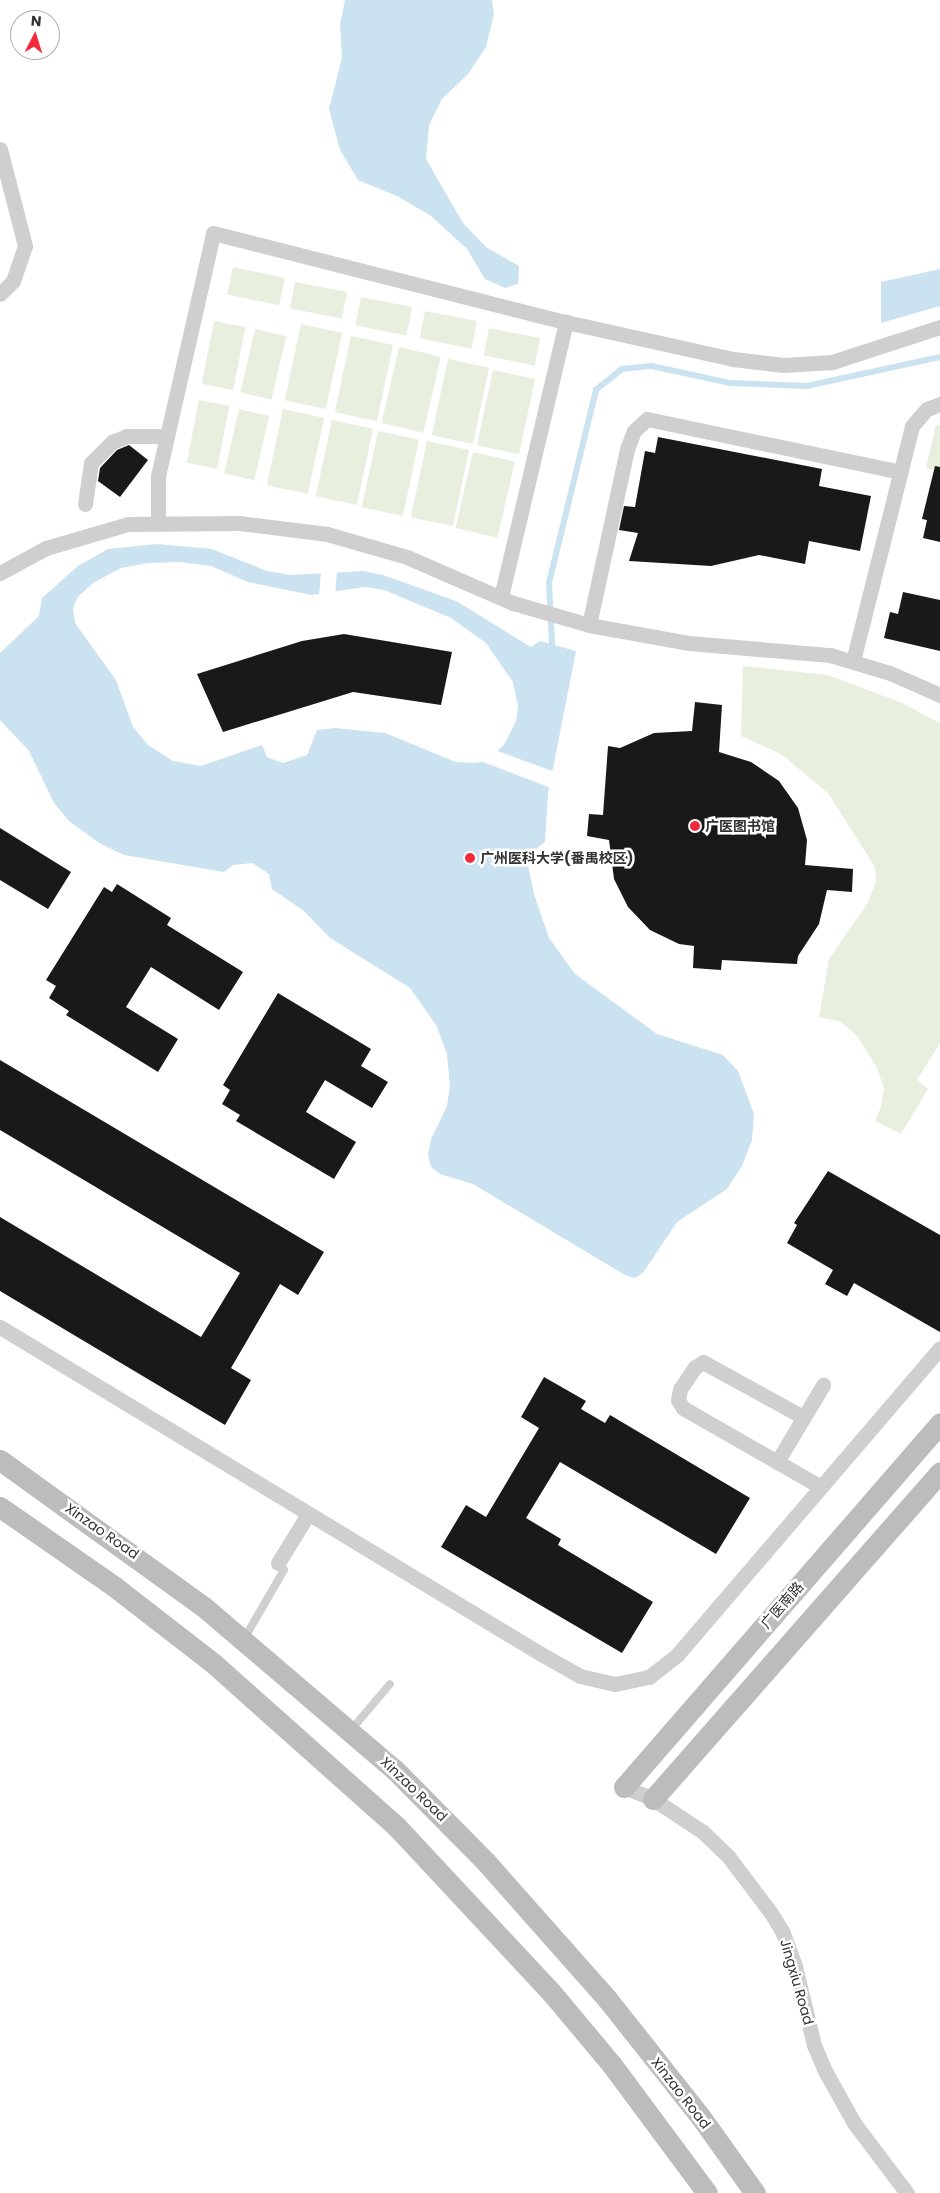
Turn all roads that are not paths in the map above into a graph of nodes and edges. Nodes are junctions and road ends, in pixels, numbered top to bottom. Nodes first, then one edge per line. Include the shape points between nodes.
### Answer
1 (0, 148) edge
2 (0, 294) edge
3 (566, 322) junction
4 (940, 327) edge
5 (940, 404) edge
6 (167, 436) junction
7 (901, 472) junction
8 (85, 504) dead end
9 (158, 524) junction
10 (0, 573) edge
11 (507, 600) junction
12 (589, 626) junction
13 (853, 661) junction
14 (940, 695) edge
15 (0, 1327) edge
16 (940, 1348) edge
17 (823, 1385) dead end
18 (803, 1416) junction
19 (940, 1423) edge
20 (0, 1460) edge
21 (777, 1462) junction
22 (940, 1472) edge
23 (821, 1487) junction
24 (0, 1508) edge
25 (308, 1514) junction
26 (281, 1567) joint
27 (244, 1639) junction
28 (390, 1684) dead end
29 (351, 1730) junction
30 (624, 1787) joint
31 (653, 1799) junction
32 (707, 2193) edge
33 (755, 2193) edge
34 (907, 2193) edge

1 - 2 street via 25,246 13,281
3 - 4 street via 733,359 784,365 832,362
3 - 6 street via 213,233
3 - 11 street
5 - 7 street via 927,409 912,426
6 - 8 street via 128,436 112,442 91,463
6 - 9 street via 156,490
7 - 12 street via 647,419 634,430 627,449
7 - 13 street
9 - 10 street via 128,524 46,548
9 - 11 street via 239,523 327,534 407,556
11 - 12 street
12 - 13 street via 689,643 830,655
13 - 14 street
15 - 25 street
16 - 23 street
17 - 18 street
18 - 21 street
18 - 21 street via 703,1362 695,1367 680,1389 678,1400 683,1408
19 - 30 main road, 广医南路
20 - 27 main road, Xinzao Road via 144,1560
21 - 23 street
22 - 31 main road
23 - 25 street via 677,1655 649,1676 616,1684 580,1676
24 - 32 main road via 108,1582 213,1663 397,1827 551,1992 617,2072
25 - 26 street
26 - 27 lane
27 - 29 main road, Xinzao Road
28 - 29 lane
29 - 33 main road, Xinzao Road via 474,1849 608,2000 694,2108
30 - 31 street, Jingxiu Road
31 - 34 street, Jingxiu Road via 703,1832 728,1856 771,1913 783,1933 795,1966 810,2031 824,2069 854,2123

